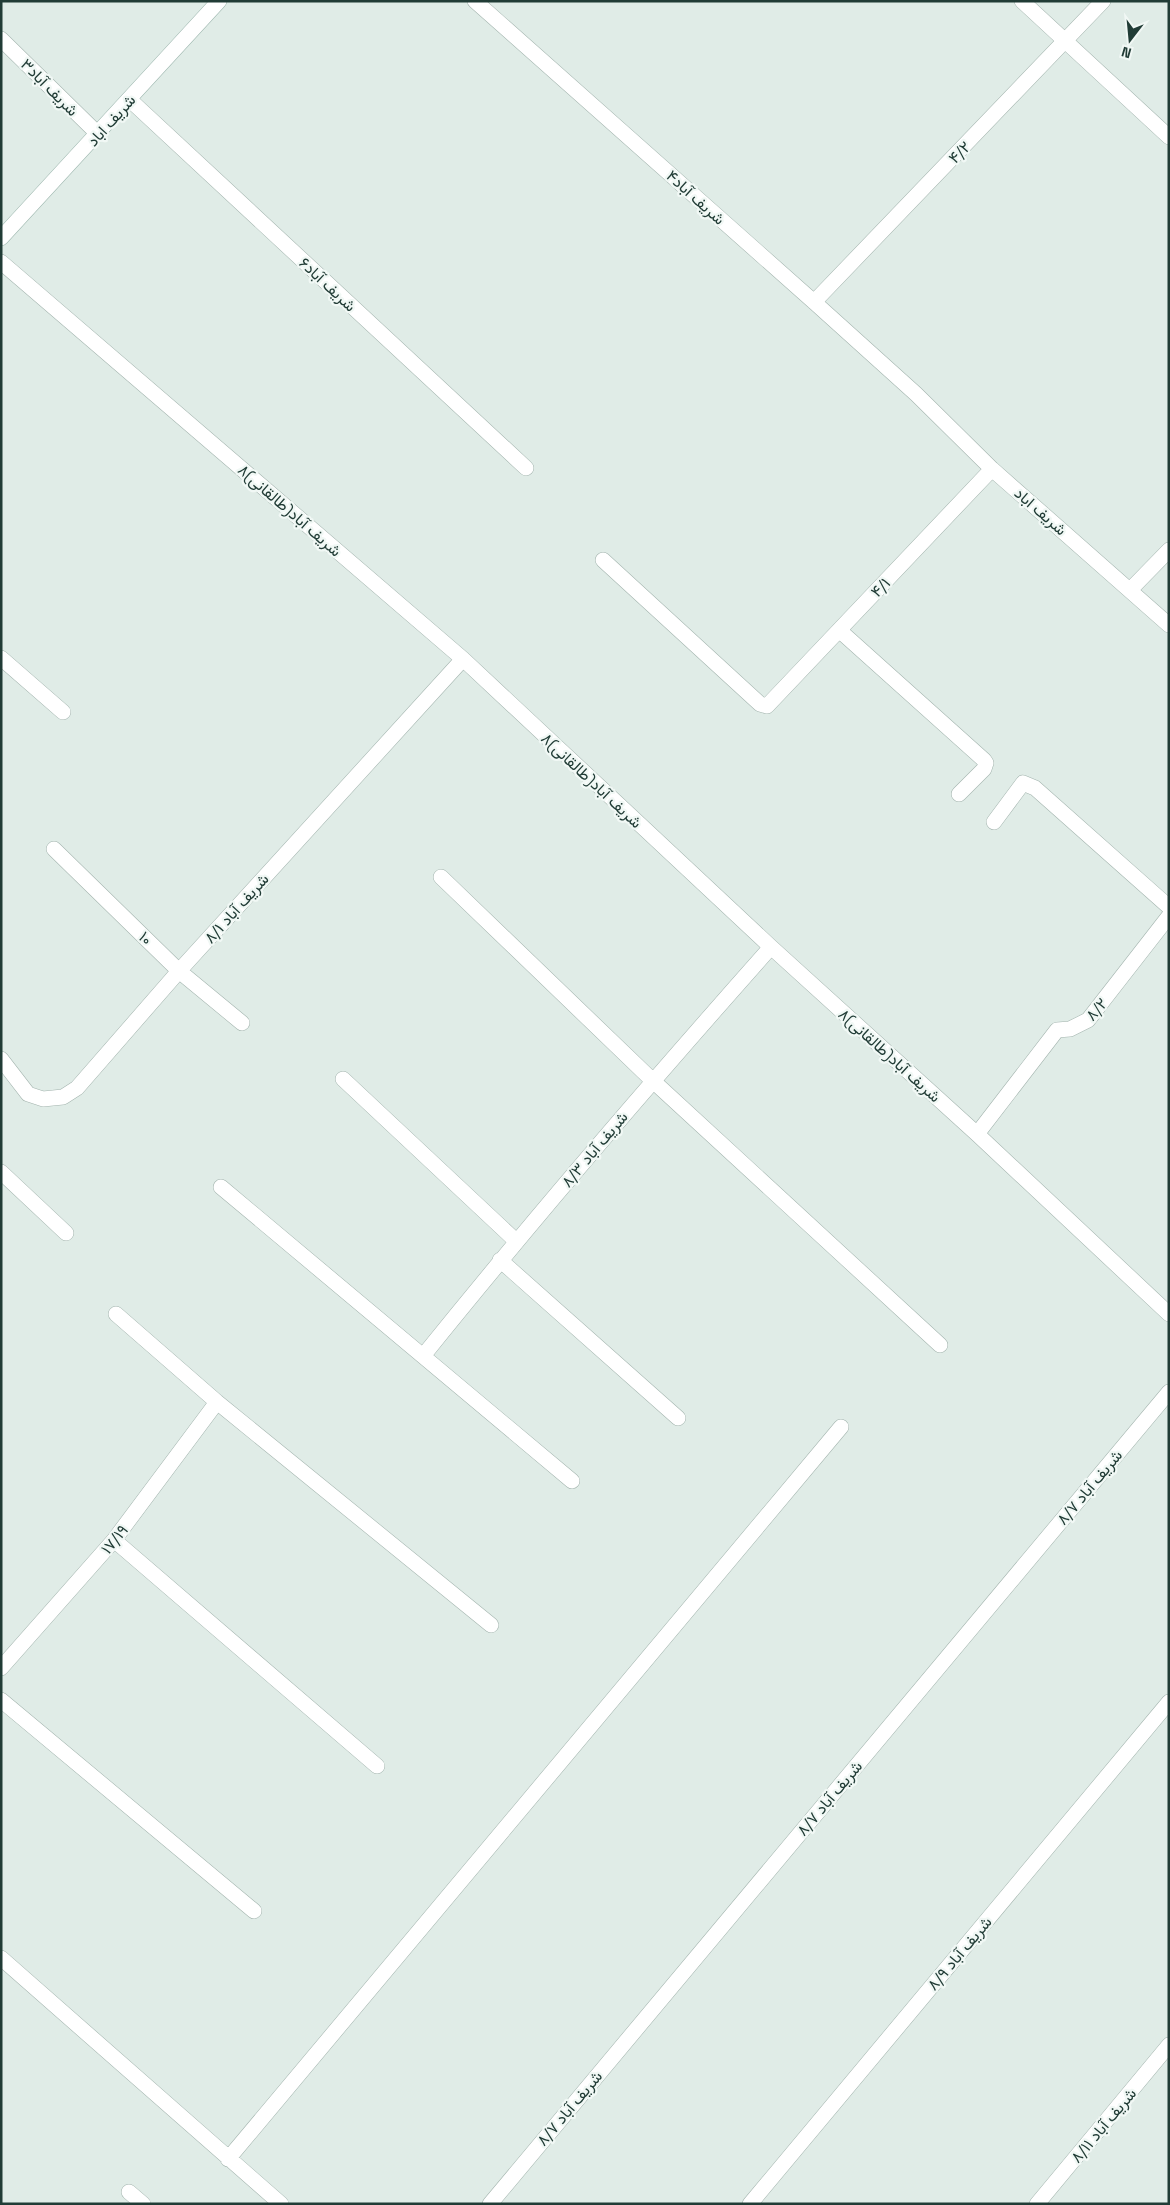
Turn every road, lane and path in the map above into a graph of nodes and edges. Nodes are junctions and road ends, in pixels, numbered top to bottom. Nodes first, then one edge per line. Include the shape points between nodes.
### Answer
1 (219, 1) edge
2 (476, 1) edge
3 (1022, 1) edge
4 (1103, 1) edge
5 (1, 39) edge
6 (1066, 42) junction
7 (129, 99) junction
8 (98, 134) junction
9 (1169, 137) edge
10 (1, 238) edge
11 (1, 262) edge
12 (814, 302) junction
13 (916, 394) joint
14 (526, 468) dead end
15 (992, 469) junction
16 (1169, 550) edge
17 (603, 560) dead end
18 (1130, 590) junction
19 (1169, 625) edge
20 (839, 630) junction
21 (1, 658) edge
22 (463, 658) junction
23 (63, 712) dead end
24 (959, 794) dead end
25 (994, 822) dead end
26 (54, 849) dead end
27 (441, 877) dead end
28 (1169, 906) edge
29 (1169, 916) edge
30 (771, 947) junction
31 (179, 971) junction
32 (242, 1022) dead end
33 (3, 1064) edge
34 (343, 1079) dead end
35 (652, 1080) junction
36 (977, 1134) junction
37 (1, 1172) edge
38 (222, 1186) dead end
39 (66, 1233) dead end
40 (516, 1242) junction
41 (500, 1260) junction
42 (116, 1314) dead end
43 (1169, 1314) edge
44 (940, 1345) dead end
45 (423, 1356) junction
46 (1169, 1392) edge
47 (216, 1402) junction
48 (678, 1418) dead end
49 (840, 1427) dead end
50 (572, 1482) dead end
51 (114, 1540) junction
52 (491, 1626) dead end
53 (1, 1668) edge
54 (1, 1700) edge
55 (1169, 1702) edge
56 (377, 1766) dead end
57 (254, 1911) dead end
58 (1, 1958) edge
59 (1169, 2046) edge
60 (228, 2159) junction
61 (129, 2192) dead end
62 (144, 2204) edge
63 (281, 2204) edge
64 (490, 2204) edge
65 (750, 2204) edge
66 (1037, 2204) edge

1 - 7 street, شریف اباد
2 - 12 street, ۴شریف آباد
3 - 6 street
4 - 6 street, ۴/۲
5 - 8 street, شریف آباد۳
6 - 9 street
6 - 12 street, ۴/۲
7 - 8 street, شریف اباد
7 - 14 street, شریف آباد۶
8 - 10 street, شریف اباد
11 - 22 street, ۸شریف آباد(طالقانی)
12 - 13 street, ۴شریف آباد
13 - 15 street, شریف اباد
15 - 18 street, شریف اباد
15 - 20 street, ۴/۱
16 - 18 street
17 - 20 street, ۴/۱ via 760,704 767,706
18 - 19 street, شریف اباد
20 - 24 street via 984,760 984,769
21 - 23 street
22 - 30 street, ۸شریف آباد(طالقانی)
22 - 31 street, شریف آباد ۸/۱
25 - 28 street via 1024,783 1035,788
26 - 31 street, ۱۰
27 - 35 street
29 - 36 street, ۸/۲ via 1088,1020 1070,1029 1057,1030
30 - 35 street, شریف آباد ۸/۳
30 - 36 street, ۸شریف آباد(طالقانی)
31 - 32 street, ۱۰
31 - 33 street, شریف آباد ۸/۱ via 92,1072 63,1097 43,1099 28,1094
34 - 40 street
35 - 40 street, شریف آباد ۸/۳
35 - 44 street
36 - 43 street, ۸شریف آباد(طالقانی)
37 - 39 street
38 - 45 street
40 - 41 street, شریف آباد ۸/۳
41 - 45 street, شریف آباد ۸/۳
41 - 48 street
42 - 47 street
45 - 50 street
46 - 64 street, شریف آباد ۸/۷
47 - 51 street, ۱۷/۱۹
47 - 52 street
49 - 60 street
51 - 53 street, ۱۷/۱۹
51 - 56 street
54 - 57 street
55 - 65 street, شریف آباد ۸/۹
58 - 60 street
59 - 66 street, شریف آباد ۸/۱۱
60 - 63 street
61 - 62 street

